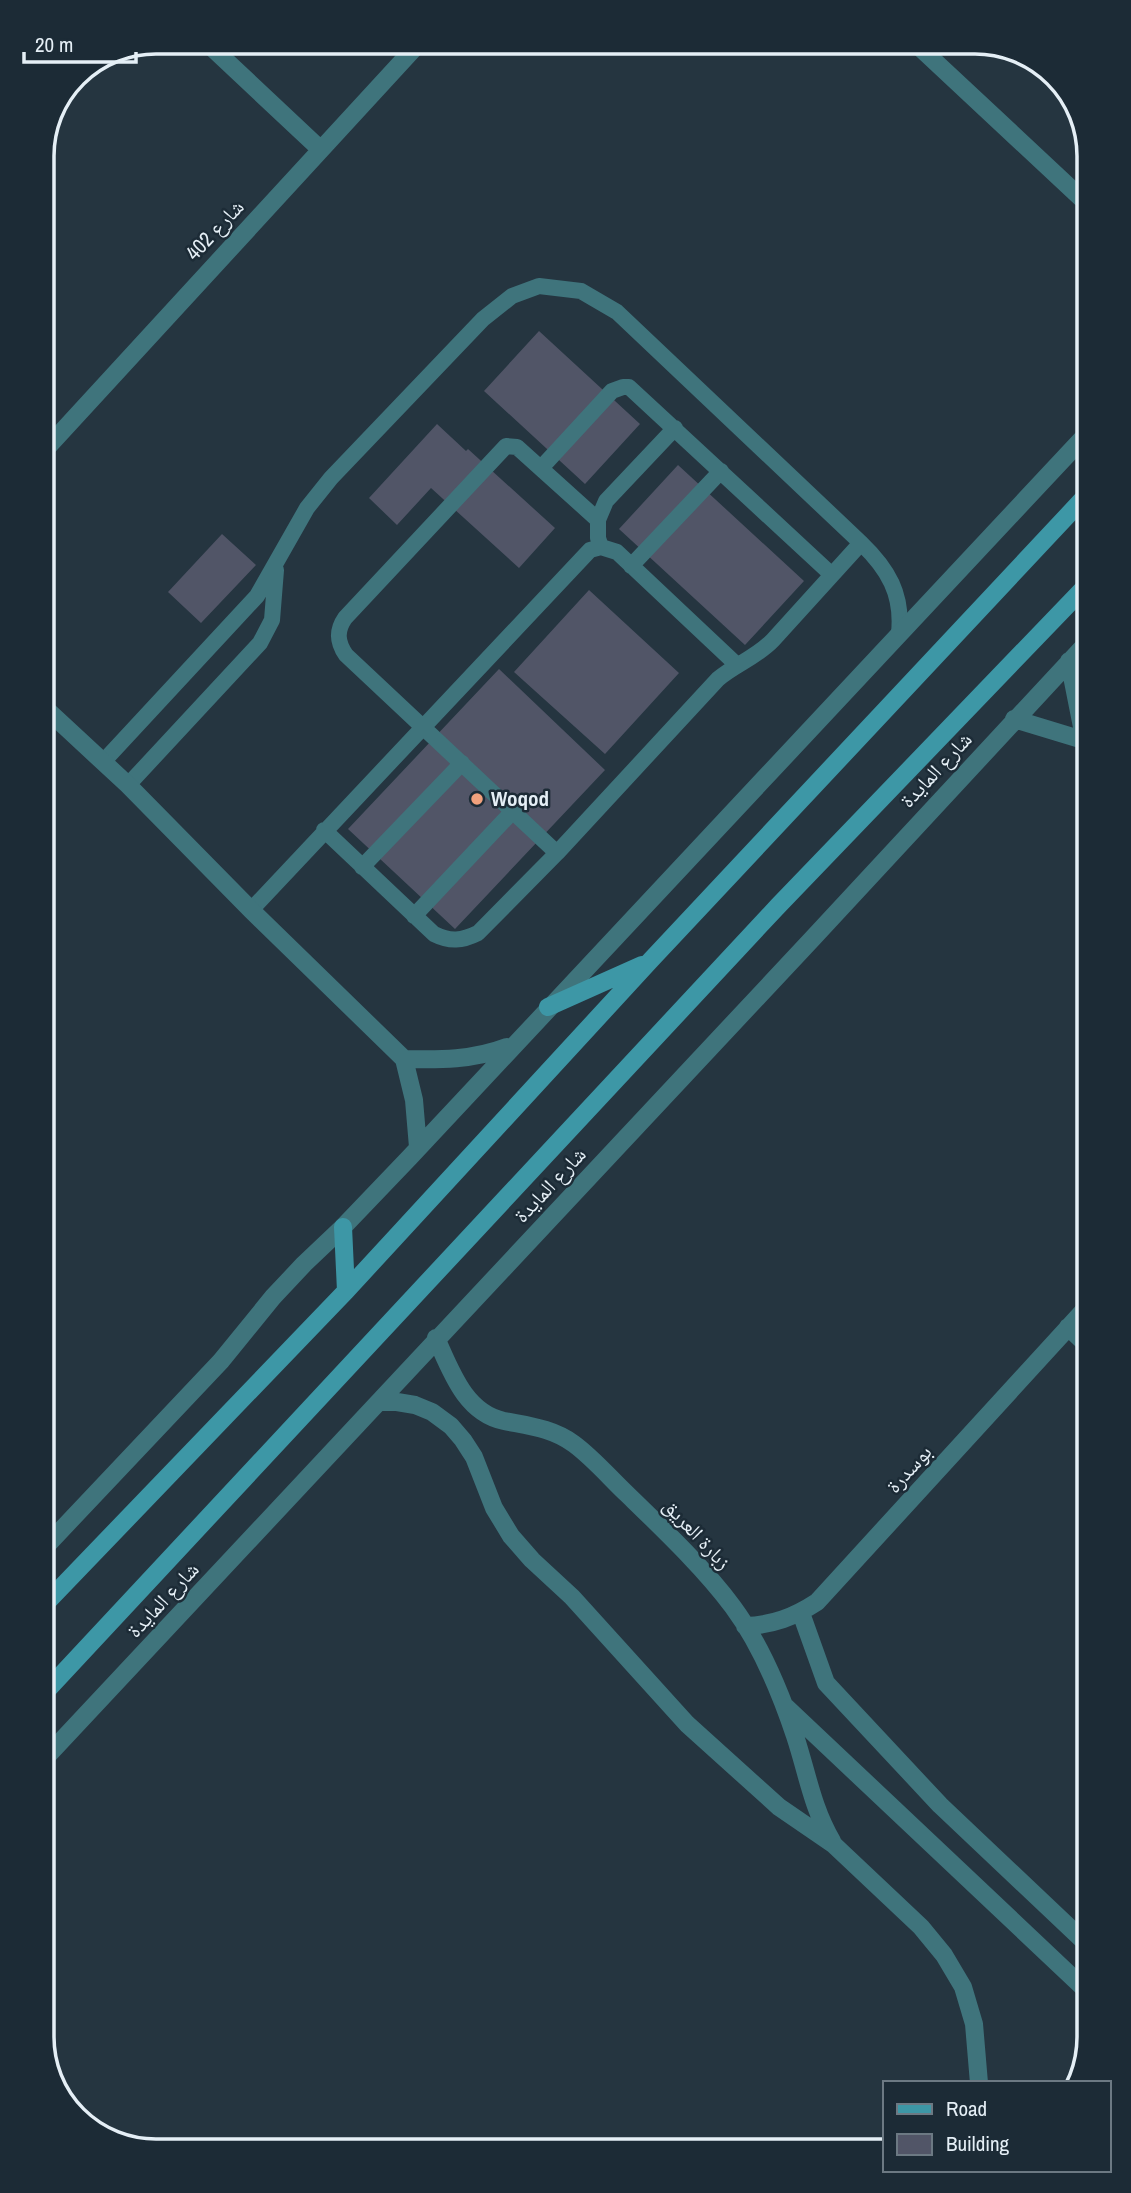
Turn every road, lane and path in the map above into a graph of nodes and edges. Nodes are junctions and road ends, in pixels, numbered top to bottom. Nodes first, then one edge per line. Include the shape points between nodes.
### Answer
1 (219, 54) edge
2 (409, 54) edge
3 (927, 54) edge
4 (320, 149) junction
5 (1077, 194) edge
6 (675, 428) junction
7 (54, 439) edge
8 (1077, 444) edge
9 (541, 468) junction
10 (721, 471) junction
11 (1077, 505) edge
12 (598, 520) junction
13 (861, 543) junction
14 (601, 547) junction
15 (277, 564) junction
16 (631, 566) junction
17 (832, 575) junction
18 (1077, 595) edge
19 (899, 633) junction
20 (1077, 653) edge
21 (1069, 661) junction
22 (737, 665) junction
23 (1077, 702) edge
24 (54, 716) edge
25 (1014, 719) junction
26 (423, 726) junction
27 (1077, 738) edge
28 (103, 762) junction
29 (462, 763) junction
30 (128, 785) junction
31 (513, 811) junction
32 (324, 830) junction
33 (557, 853) junction
34 (362, 867) junction
35 (251, 910) junction
36 (414, 916) junction
37 (649, 962) junction
38 (548, 1007) junction
39 (514, 1044) junction
40 (404, 1059) junction
41 (418, 1147) junction
42 (342, 1227) junction
43 (346, 1291) junction
44 (1077, 1318) edge
45 (1068, 1327) junction
46 (1077, 1336) edge
47 (436, 1338) junction
48 (379, 1402) junction
49 (473, 1404) junction
50 (451, 1426) junction
51 (54, 1538) edge
52 (54, 1595) edge
53 (801, 1613) junction
54 (746, 1626) junction
55 (54, 1683) edge
56 (781, 1701) junction
57 (54, 1749) edge
58 (833, 1844) junction
59 (1077, 1935) edge
60 (1077, 1982) edge
61 (979, 2081) edge

1 - 4 street
2 - 4 street, شارع 402
3 - 5 street
4 - 7 street, شارع 402
6 - 9 lane via 635,391 617,388
6 - 10 lane
6 - 12 lane via 606,502
8 - 19 street
9 - 12 lane
9 - 26 lane via 517,447 506,446 340,626 340,646 346,655
10 - 16 lane
10 - 17 lane
11 - 37 street
12 - 14 lane
13 - 15 lane via 617,312 581,291 539,286 512,296 483,319 331,478 307,508
13 - 17 lane
13 - 19 lane via 888,575 901,614
14 - 16 lane via 617,552
14 - 26 lane via 585,553
15 - 28 lane via 251,603
15 - 30 lane via 272,620 260,643
16 - 22 lane
17 - 22 lane via 764,650
18 - 55 street, شارع المايدة via 778,906
19 - 38 street
20 - 21 street, شارع المايدة
21 - 23 street
21 - 25 street, شارع المايدة
22 - 33 lane via 718,679
24 - 28 street
25 - 27 street
25 - 47 street, شارع المايدة
26 - 29 lane
26 - 32 lane
28 - 30 street
29 - 31 lane
29 - 34 lane
30 - 35 street
31 - 33 lane
31 - 36 lane
32 - 34 lane
32 - 35 lane
33 - 36 lane via 478,933 467,938 444,939
34 - 36 lane
35 - 40 street
37 - 38 street
37 - 43 street
38 - 39 street
39 - 40 street via 465,1058
39 - 41 street
40 - 41 street
41 - 42 street
42 - 43 street
42 - 51 street
43 - 52 street
44 - 45 street, بوسدرة
45 - 46 street
45 - 53 street, بوسدرة via 831,1589
47 - 48 street, شارع المايدة
47 - 49 street, زبارة العريق via 460,1388
48 - 50 street, زبارة العريق via 415,1405
48 - 57 street, شارع المايدة
49 - 50 street
49 - 54 street, زبارة العريق via 485,1415 535,1426 573,1443 700,1569
50 - 58 street, زبارة العريق via 474,1457 494,1508 532,1560 572,1597 687,1724 779,1807
53 - 54 street, بوسدرة
53 - 59 street via 826,1683 940,1805
54 - 56 street, زبارة العريق
56 - 58 street, زبارة العريق via 816,1810
56 - 60 street
58 - 61 street, زبارة العريق via 922,1927 944,1955 963,1987 974,2024

